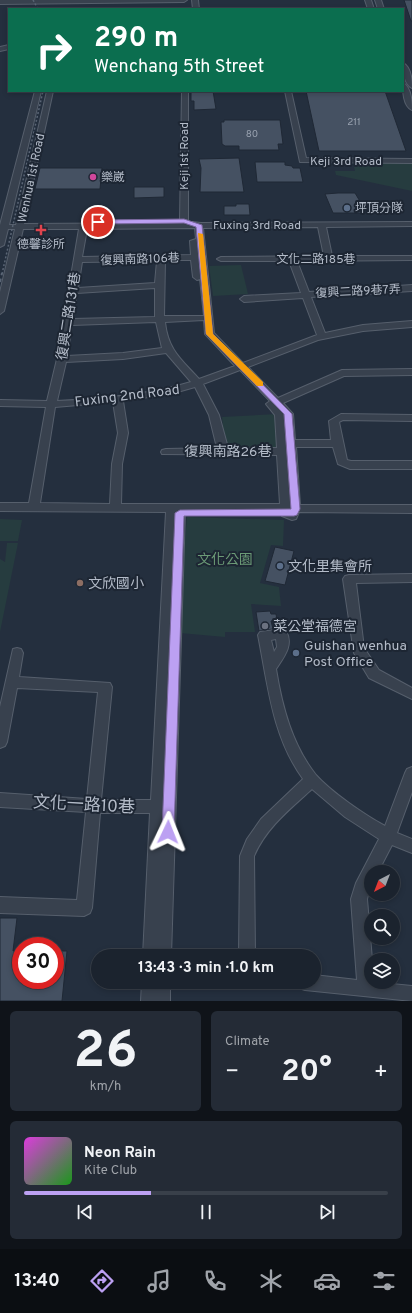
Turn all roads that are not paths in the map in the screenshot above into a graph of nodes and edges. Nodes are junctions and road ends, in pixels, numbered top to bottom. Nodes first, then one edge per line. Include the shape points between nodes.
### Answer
1 (38, 0) edge
2 (103, 0) edge
3 (184, 0) edge
4 (25, 1) edge
5 (0, 2) edge
6 (406, 66) edge
7 (412, 86) edge
8 (404, 88) edge
9 (38, 92) edge
10 (50, 92) edge
11 (185, 92) edge
12 (288, 92) edge
13 (412, 108) edge
14 (412, 161) edge
15 (412, 220) edge
16 (266, 223) junction
17 (20, 224) junction
18 (192, 224) junction
19 (412, 224) edge
20 (322, 225) junction
21 (3, 227) edge
22 (83, 227) junction
23 (0, 245) edge
24 (199, 257) junction
25 (161, 258) junction
26 (412, 258) edge
27 (221, 259) dead end
28 (292, 259) junction
29 (329, 259) junction
30 (77, 260) junction
31 (159, 285) junction
32 (412, 288) edge
33 (72, 290) junction
34 (304, 295) junction
35 (244, 299) dead end
36 (0, 311) edge
37 (201, 318) junction
38 (161, 319) junction
39 (67, 322) junction
40 (412, 324) edge
41 (322, 336) junction
42 (168, 350) junction
43 (226, 354) junction
44 (62, 359) junction
45 (238, 367) junction
46 (412, 372) edge
47 (197, 384) junction
48 (118, 399) junction
49 (278, 402) junction
50 (0, 403) edge
51 (51, 404) junction
52 (412, 418) edge
53 (337, 444) junction
54 (287, 449) junction
55 (223, 450) junction
56 (166, 452) dead end
57 (412, 465) edge
58 (0, 507) edge
59 (34, 507) junction
60 (115, 507) junction
61 (412, 509) edge
62 (177, 510) junction
63 (291, 512) junction
64 (412, 513) edge
65 (412, 578) edge
66 (17, 654) dead end
67 (271, 666) dead end
68 (11, 682) junction
69 (412, 694) edge
70 (0, 742) edge
71 (412, 773) edge
72 (312, 780) junction
73 (0, 800) edge
74 (94, 806) junction
75 (163, 807) junction
76 (388, 837) junction
77 (412, 846) edge
78 (161, 858) junction
79 (0, 905) edge
80 (152, 949) edge
81 (163, 949) edge
82 (247, 949) edge
83 (364, 963) edge
84 (321, 984) edge
85 (150, 989) edge
86 (162, 989) edge
87 (364, 989) edge
88 (366, 989) edge
89 (412, 994) edge
90 (149, 1001) edge
91 (162, 1001) edge

1 - 2 street
1 - 4 street
2 - 3 street
4 - 5 street
6 - 7 street
8 - 13 street
9 - 21 street, Wenhua 1st Road
10 - 17 street, Wenhua 1st Road
11 - 18 street, Keji 1st Road
12 - 14 street, Keji 3rd Road via 303,160
15 - 16 street, Fuxing 3rd Road
16 - 18 street, Fuxing 3rd Road
16 - 18 street, Fuxing 3rd Road
16 - 20 street, Fuxing 3rd Road
17 - 18 street, Fuxing 3rd Road
17 - 21 street, Fuxing 3rd Road
17 - 22 street, Fuxing 3rd Road
17 - 36 street, Wenhua 1st Road
18 - 22 street, Fuxing 3rd Road
18 - 24 street, Keji 1st Road
19 - 20 street, Fuxing 3rd Road
20 - 29 street
21 - 23 street, Wenhua 1st Road
22 - 30 street, 復興二路131巷
24 - 25 street, 復興南路106巷
24 - 37 street
24 - 43 street via 210,334
25 - 30 street, 復興南路106巷
25 - 31 street
26 - 29 street, 文化二路185巷
27 - 28 street, 文化二路185巷
28 - 29 street, 文化二路185巷
28 - 34 street
30 - 33 street, 復興二路131巷
31 - 33 street
31 - 38 street
32 - 34 street, 復興二路9巷7弄
33 - 39 street, 復興二路131巷
34 - 35 street, 復興二路9巷7弄
34 - 41 street
37 - 38 street
37 - 43 street via 203,336
38 - 39 street
38 - 42 street
39 - 44 street, 復興二路131巷
40 - 41 street, Fuxing 2nd Road via 363,328
41 - 45 street, Fuxing 2nd Road
42 - 44 street via 123,356
42 - 47 street
43 - 45 street
44 - 51 street, 復興二路131巷
45 - 47 street, Fuxing 2nd Road
45 - 49 street
45 - 54 street via 280,415
46 - 49 street via 342,373
47 - 48 street, Fuxing 2nd Road
47 - 55 street via 214,411
48 - 51 street, Fuxing 2nd Road
48 - 60 street via 123,433 117,464
49 - 54 street via 288,414
50 - 51 street, Fuxing 2nd Road
51 - 59 street, 復興二路131巷
52 - 53 street via 342,417 334,421
53 - 54 street, 復興南路26巷
53 - 57 street via 342,462 350,465
54 - 55 street, 復興南路26巷
54 - 63 street
55 - 56 street, 復興南路26巷
58 - 59 street
59 - 60 street
60 - 62 street
61 - 63 street
62 - 63 street
62 - 75 street
63 - 64 street
65 - 69 street via 349,579 358,650 374,674
66 - 68 street
67 - 72 street via 278,712 300,763
68 - 70 street
68 - 74 street via 105,687
71 - 76 street
72 - 76 street via 343,807
72 - 82 street via 261,827 251,844 247,856
73 - 74 street, 文化一路10巷
74 - 75 street, 文化一路10巷
74 - 79 street via 84,908
75 - 78 street
76 - 77 street
76 - 83 street via 361,888 359,899
78 - 80 street
78 - 81 street
84 - 87 street
85 - 90 street
86 - 91 street
88 - 89 street

